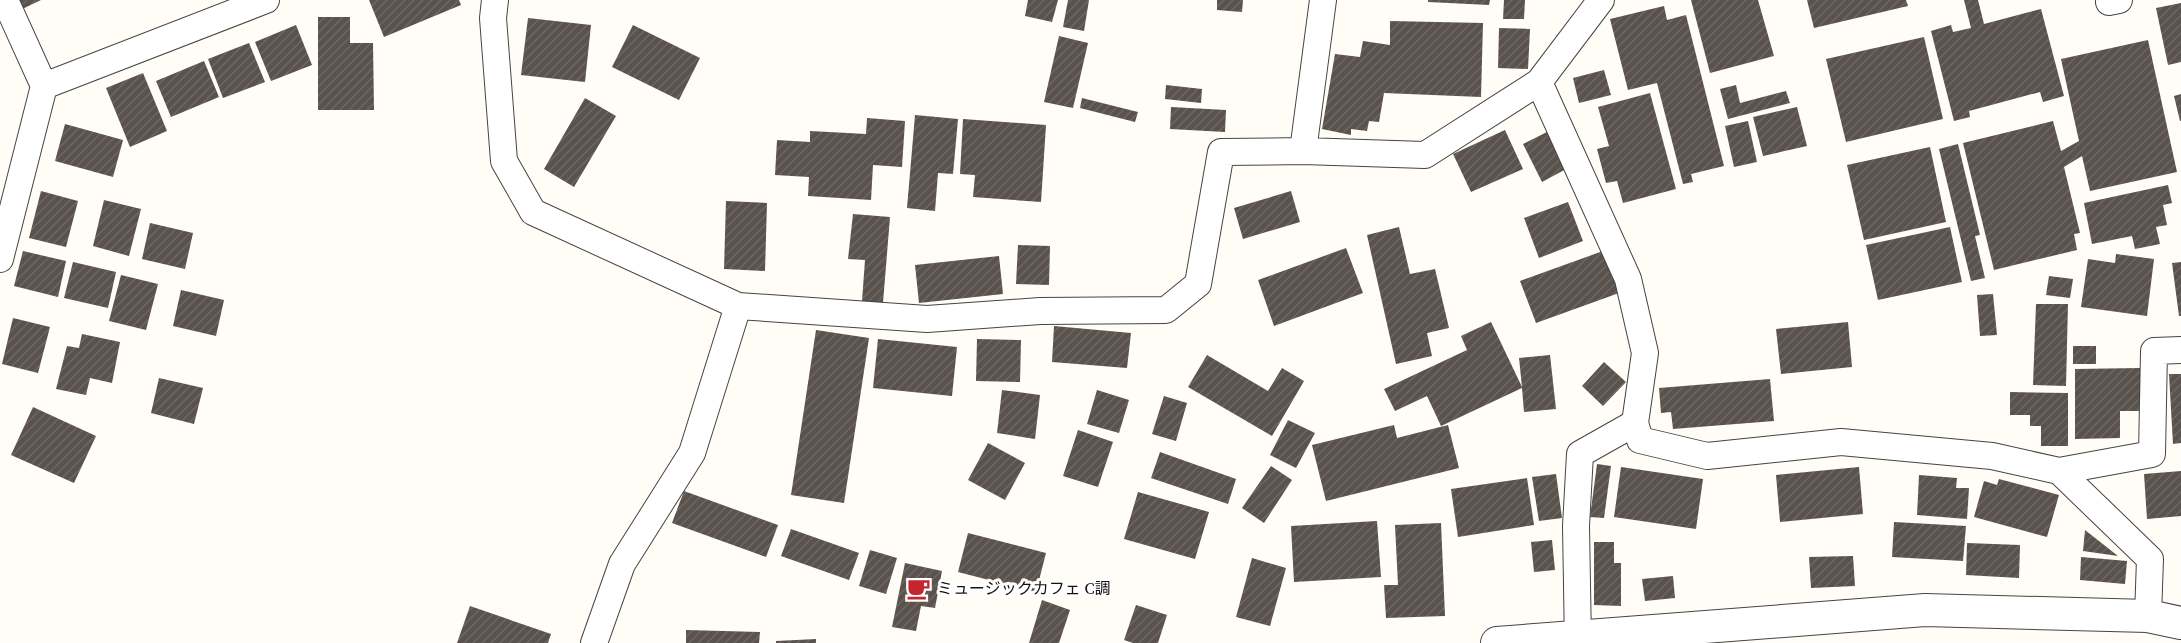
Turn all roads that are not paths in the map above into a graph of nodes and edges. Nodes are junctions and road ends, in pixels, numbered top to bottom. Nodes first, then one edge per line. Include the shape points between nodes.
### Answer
1 (5, 0) edge
2 (266, 0) edge
3 (495, 0) edge
4 (1323, 0) edge
5 (1601, 0) edge
6 (1539, 82) junction
7 (44, 86) junction
8 (1303, 151) junction
9 (0, 259) edge
10 (738, 306) junction
11 (2181, 350) edge
12 (1635, 423) junction
13 (2059, 471) junction
14 (2148, 616) junction
15 (2181, 623) edge
16 (1578, 640) edge
17 (594, 643) edge
18 (1497, 643) edge

1 - 7 street
2 - 7 street
3 - 10 street via 493,18 504,161 532,213
4 - 8 street
5 - 6 street
6 - 8 street via 1425,155
6 - 12 street via 1628,279 1645,353
7 - 9 street
8 - 10 street via 1221,152 1198,284 1166,310 1040,311 927,319
10 - 17 street via 692,453 622,564
11 - 13 street via 2154,351 2152,454
12 - 13 street via 1640,440 1707,456 1841,442 1992,456
12 - 16 street via 1580,454 1576,526
13 - 14 street via 2150,559
14 - 15 street
14 - 16 street via 1925,610
16 - 18 street

